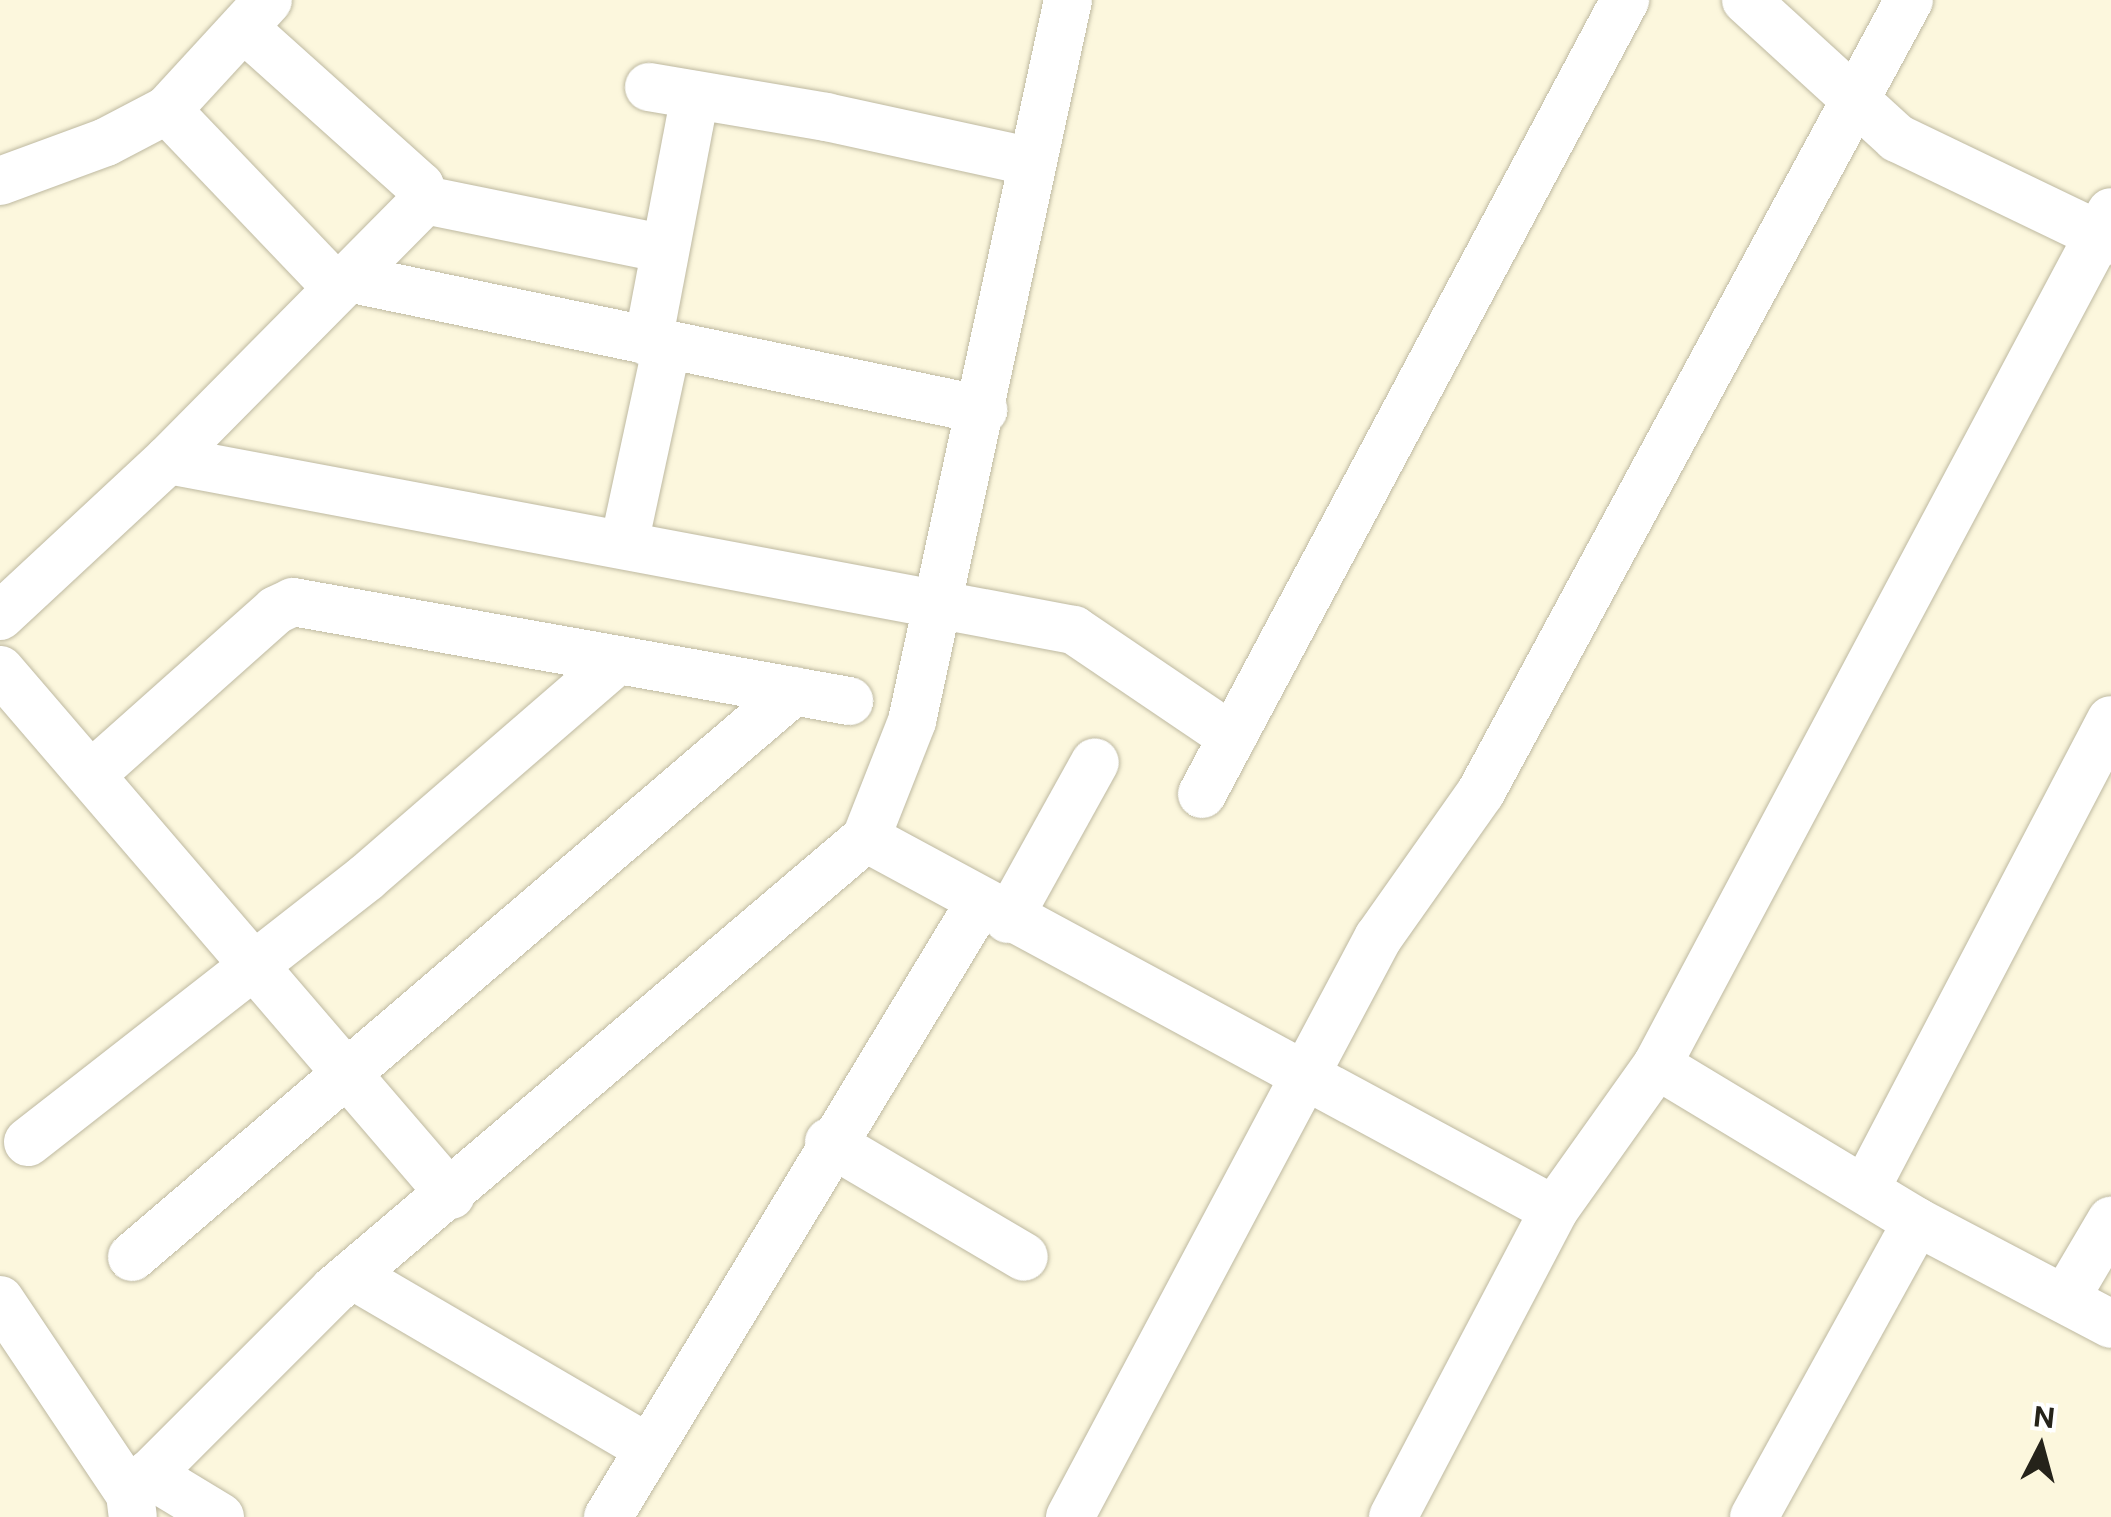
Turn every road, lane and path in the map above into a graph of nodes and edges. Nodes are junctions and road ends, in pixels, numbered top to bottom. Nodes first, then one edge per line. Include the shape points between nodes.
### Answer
1 (1068, 0) edge
2 (1625, 0) edge
3 (1746, 0) edge
4 (1909, 0) edge
5 (256, 15) edge
6 (649, 87) dead end
7 (696, 94) junction
8 (1855, 100) junction
9 (167, 110) junction
10 (1032, 162) junction
11 (0, 181) edge
12 (425, 200) junction
13 (2107, 229) edge
14 (665, 249) junction
15 (342, 283) junction
16 (658, 343) junction
17 (983, 410) junction
18 (168, 460) junction
19 (624, 544) junction
20 (940, 602) junction
21 (0, 616) edge
22 (615, 662) junction
23 (0, 670) edge
24 (794, 692) junction
25 (849, 701) dead end
26 (2111, 720) edge
27 (1232, 737) junction
28 (1096, 762) dead end
29 (92, 774) junction
30 (1202, 794) dead end
31 (866, 838) junction
32 (994, 912) junction
33 (254, 967) junction
34 (1657, 1065) junction
35 (344, 1072) junction
36 (1308, 1079) junction
37 (28, 1142) dead end
38 (829, 1142) junction
39 (1866, 1188) junction
40 (451, 1195) junction
41 (1554, 1210) junction
42 (2111, 1220) edge
43 (1918, 1222) junction
44 (132, 1257) dead end
45 (1024, 1258) dead end
46 (352, 1275) junction
47 (2065, 1299) junction
48 (0, 1300) edge
49 (2111, 1324) edge
50 (648, 1448) junction
51 (138, 1495) edge
52 (220, 1517) edge
53 (608, 1517) edge
54 (1070, 1517) edge
55 (1393, 1517) edge
56 (1754, 1517) edge

1 - 10 street
2 - 27 street
3 - 8 street
4 - 8 street
5 - 9 street
5 - 12 street via 420,186
6 - 7 street
7 - 10 street
7 - 14 street
8 - 13 street via 1897,138
8 - 36 street via 1481,792 1378,938
9 - 11 street via 106,142
9 - 15 street
10 - 17 street
12 - 14 street
12 - 15 street
13 - 34 street
14 - 16 street
15 - 16 street
15 - 18 street
16 - 17 street
16 - 19 street
17 - 20 street
18 - 19 street
18 - 21 street
19 - 20 street
20 - 27 street via 1074,630
20 - 31 street via 912,721
22 - 24 street
22 - 29 street via 294,602
22 - 33 street
23 - 29 street
24 - 25 street
24 - 35 street
26 - 39 street
27 - 30 street
28 - 32 street
29 - 33 street
31 - 32 street
31 - 40 street
32 - 36 street
32 - 38 street
33 - 35 street
33 - 37 street
34 - 39 street
34 - 41 street
35 - 40 street
35 - 44 street
36 - 41 street
36 - 54 street
38 - 45 street
38 - 50 street
39 - 43 street
40 - 46 street
41 - 55 street
42 - 47 street
43 - 47 street
43 - 56 street
46 - 50 street
46 - 51 street
47 - 49 street
48 - 51 street
50 - 53 street
51 - 52 street

